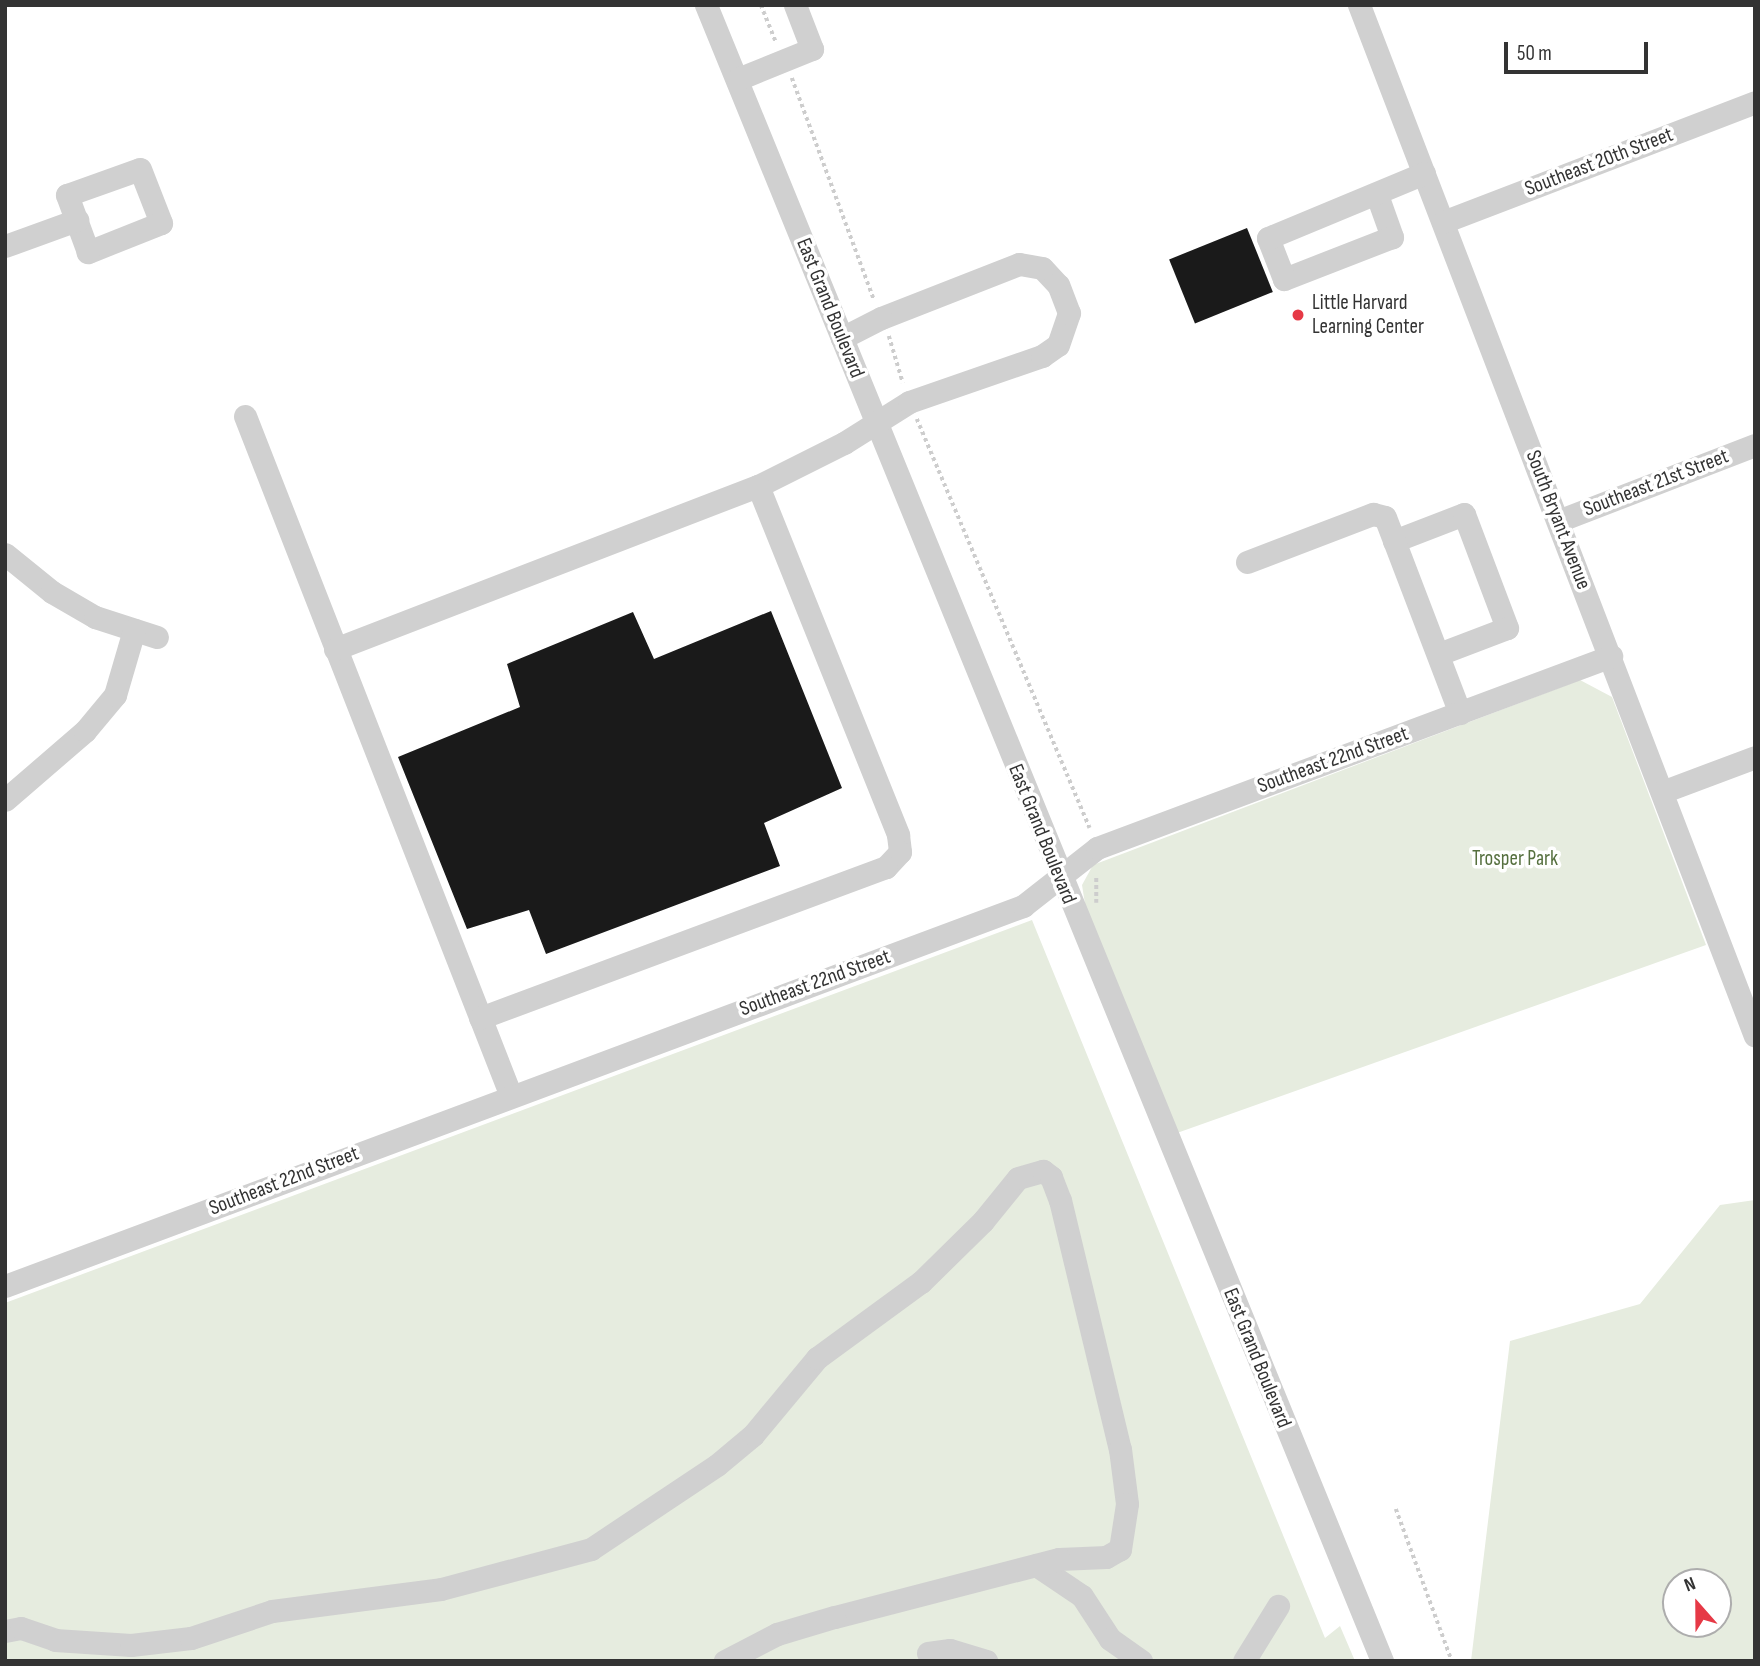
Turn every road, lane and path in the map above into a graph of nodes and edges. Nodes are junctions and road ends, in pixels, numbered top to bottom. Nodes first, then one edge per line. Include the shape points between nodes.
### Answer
1 (706, 5) edge
2 (795, 5) edge
3 (1359, 5) edge
4 (738, 79) junction
5 (1755, 102) edge
6 (1424, 173) junction
7 (1377, 195) junction
8 (77, 220) dead end
9 (1443, 222) junction
10 (5, 246) edge
11 (842, 338) junction
12 (245, 416) dead end
13 (875, 420) junction
14 (1755, 445) edge
15 (758, 486) junction
16 (1558, 520) junction
17 (1394, 541) junction
18 (5, 554) edge
19 (1247, 562) dead end
20 (134, 630) junction
21 (157, 637) dead end
22 (335, 649) junction
23 (1439, 654) junction
24 (1611, 656) junction
25 (1460, 713) junction
26 (1755, 757) edge
27 (1662, 792) junction
28 (5, 800) edge
29 (1061, 879) junction
30 (480, 1018) junction
31 (1755, 1036) edge
32 (511, 1096) junction
33 (5, 1286) edge
34 (1396, 1509) dead end
35 (1036, 1565) junction
36 (1278, 1606) dead end
37 (5, 1631) edge
38 (928, 1653) dead end
39 (725, 1661) edge
40 (986, 1661) edge
41 (1141, 1661) edge
42 (1244, 1661) edge
43 (1382, 1661) edge
44 (1452, 1661) edge

1 - 4 street, East Grand Boulevard
2 - 4 street via 812,49
3 - 6 street, South Bryant Avenue
4 - 11 street, East Grand Boulevard
5 - 9 street, Southeast 20th Street
6 - 7 street
6 - 9 street, South Bryant Avenue
7 - 7 street via 1268,238 1284,279 1392,237
8 - 10 street
9 - 16 street, South Bryant Avenue
11 - 13 street, East Grand Boulevard
11 - 13 street via 1020,264 1042,268 1058,285 1069,313 1058,345 1024,363 909,402
12 - 22 street
13 - 15 street via 844,443
13 - 29 street, East Grand Boulevard
14 - 16 street, Southeast 21st Street
15 - 22 street
15 - 30 street via 898,835 900,852 886,867
16 - 24 street, South Bryant Avenue
17 - 19 street via 1385,517 1373,514
17 - 23 street
17 - 23 street via 1464,514 1507,628
18 - 20 street via 52,592 95,617
20 - 21 street
20 - 28 street via 115,695 85,731
22 - 30 street
23 - 25 street
24 - 25 street, Southeast 22nd Street
24 - 27 street, South Bryant Avenue
25 - 29 street, Southeast 22nd Street via 1097,848
26 - 27 street
27 - 31 street, South Bryant Avenue
29 - 32 street, Southeast 22nd Street via 1023,906
29 - 43 street, East Grand Boulevard
30 - 32 street
32 - 33 street, Southeast 22nd Street
34 - 44 path
35 - 37 street via 1106,1557 1120,1549 1127,1504 1120,1449 1086,1295 1060,1200 1044,1171 1018,1178 983,1221 921,1282 817,1358 753,1435 717,1465 591,1549 441,1589 272,1611 191,1638 131,1645 55,1640 21,1628
35 - 39 street via 777,1634
35 - 41 street via 1082,1596 1110,1639
36 - 42 street
38 - 40 street via 950,1650

